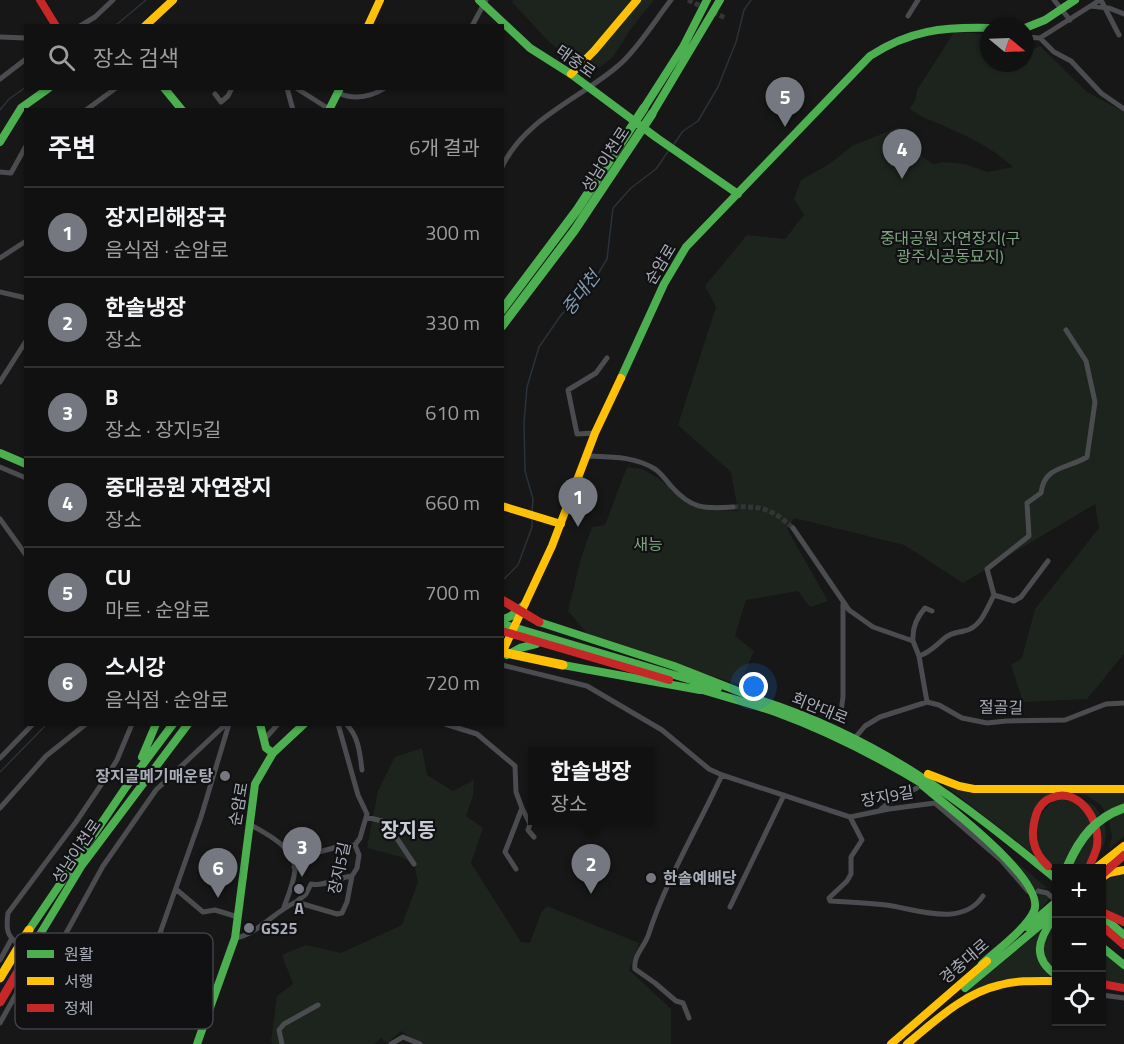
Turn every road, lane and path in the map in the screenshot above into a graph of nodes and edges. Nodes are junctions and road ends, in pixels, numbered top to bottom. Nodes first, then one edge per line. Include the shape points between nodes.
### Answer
1 (40, 0) edge
2 (113, 0) edge
3 (173, 0) edge
4 (380, 0) edge
5 (637, 0) edge
6 (671, 0) edge
7 (707, 0) edge
8 (720, 0) edge
9 (918, 0) edge
10 (1054, 0) edge
11 (1075, 0) edge
12 (1101, 0) edge
13 (483, 1) edge
14 (1091, 6) junction
15 (1104, 8) junction
16 (1062, 9) junction
17 (1124, 14) edge
18 (908, 16) dead end
19 (1071, 20) junction
20 (55, 24) edge
21 (83, 24) edge
22 (147, 24) edge
23 (370, 24) edge
24 (473, 24) edge
25 (1034, 25) edge
26 (980, 28) edge
27 (1119, 35) dead end
28 (0, 37) edge
29 (24, 38) edge
30 (1034, 38) edge
31 (1040, 38) junction
32 (24, 61) edge
33 (571, 74) junction
34 (0, 79) edge
35 (589, 88) junction
36 (46, 90) edge
37 (113, 90) edge
38 (166, 90) edge
39 (231, 90) edge
40 (287, 90) edge
41 (299, 90) edge
42 (380, 90) edge
43 (339, 91) edge
44 (215, 94) dead end
45 (291, 107) edge
46 (89, 108) edge
47 (180, 108) edge
48 (327, 108) edge
49 (330, 108) edge
50 (1124, 109) edge
51 (648, 111) junction
52 (0, 142) edge
53 (24, 150) edge
54 (504, 164) edge
55 (0, 172) edge
56 (738, 194) junction
57 (24, 242) edge
58 (0, 258) edge
59 (0, 292) edge
60 (24, 298) edge
61 (504, 307) edge
62 (504, 324) edge
63 (1066, 330) dead end
64 (24, 343) edge
65 (607, 358) dead end
66 (0, 382) edge
67 (595, 433) junction
68 (0, 447) edge
69 (0, 453) edge
70 (24, 455) edge
71 (586, 456) junction
72 (24, 463) edge
73 (0, 467) edge
74 (24, 477) edge
75 (504, 507) edge
76 (568, 507) junction
77 (733, 507) tunnel mouth
78 (542, 518) junction
79 (0, 519) edge
80 (561, 524) junction
81 (793, 528) tunnel mouth
82 (552, 546) junction
83 (24, 552) edge
84 (1048, 561) dead end
85 (994, 595) junction
86 (504, 601) edge
87 (843, 603) junction
88 (524, 607) junction
89 (932, 611) dead end
90 (504, 621) edge
91 (510, 631) edge
92 (538, 639) junction
93 (914, 641) junction
94 (504, 648) edge
95 (504, 653) edge
96 (504, 654) edge
97 (919, 656) junction
98 (504, 665) edge
99 (700, 690) junction
100 (763, 701) junction
101 (927, 702) junction
102 (1124, 703) edge
103 (841, 712) dead end
104 (31, 726) edge
105 (84, 726) edge
106 (131, 726) edge
107 (156, 726) edge
108 (171, 726) edge
109 (186, 726) edge
110 (225, 726) edge
111 (226, 726) edge
112 (260, 726) edge
113 (276, 726) edge
114 (302, 726) edge
115 (339, 726) edge
116 (348, 726) edge
117 (451, 726) edge
118 (854, 739) junction
119 (264, 740) junction
120 (273, 753) junction
121 (885, 754) junction
122 (0, 758) edge
123 (363, 770) dead end
124 (722, 775) junction
125 (129, 782) junction
126 (916, 783) junction
127 (1124, 789) edge
128 (784, 795) junction
129 (0, 808) edge
130 (522, 808) junction
131 (1124, 808) edge
132 (878, 812) junction
133 (366, 817) junction
134 (850, 817) junction
135 (528, 820) edge
136 (249, 824) junction
137 (530, 825) edge
138 (1109, 829) dead end
139 (534, 837) dead end
140 (356, 845) junction
141 (1107, 845) dead end
142 (1124, 846) edge
143 (1124, 855) edge
144 (414, 864) dead end
145 (1069, 864) edge
146 (1092, 864) edge
147 (1101, 864) edge
148 (294, 867) junction
149 (516, 869) dead end
150 (1124, 870) edge
151 (1052, 871) edge
152 (1106, 871) edge
153 (1052, 873) edge
154 (1106, 874) edge
155 (352, 876) junction
156 (1052, 882) edge
157 (177, 890) junction
158 (1028, 891) dead end
159 (1038, 891) dead end
160 (983, 896) dead end
161 (1052, 901) edge
162 (296, 902) junction
163 (284, 907) junction
164 (730, 907) dead end
165 (1052, 908) edge
166 (1052, 909) edge
167 (1052, 913) edge
168 (1106, 916) edge
169 (238, 917) junction
170 (1105, 918) edge
171 (1124, 921) edge
172 (1106, 930) edge
173 (27, 933) edge
174 (41, 933) edge
175 (66, 933) edge
176 (161, 933) edge
177 (1124, 935) edge
178 (235, 938) junction
179 (11, 940) junction
180 (15, 942) edge
181 (1124, 945) edge
182 (1106, 950) edge
183 (15, 953) edge
184 (0, 960) edge
185 (982, 964) junction
186 (1124, 965) edge
187 (1052, 972) edge
188 (15, 977) edge
189 (0, 978) edge
190 (1052, 981) edge
191 (1106, 985) edge
192 (1124, 988) edge
193 (15, 996) edge
194 (1106, 996) edge
195 (213, 999) edge
196 (1124, 999) edge
197 (0, 1002) edge
198 (318, 1005) dead end
199 (689, 1018) dead end
200 (0, 1023) edge
201 (202, 1029) edge
202 (197, 1044) edge
203 (282, 1044) edge
204 (391, 1044) edge
205 (420, 1044) edge
206 (891, 1044) edge
207 (900, 1044) edge
208 (907, 1044) edge

1 - 20 main road
2 - 21 street
3 - 22 main road
4 - 23 main road
5 - 33 main road
6 - 35 street via 620,65
7 - 51 main road, 성남이천로
8 - 51 main road, 성남이천로
9 - 18 street
10 - 16 street
11 - 16 main road
12 - 14 street
12 - 15 street
13 - 24 street
13 - 33 main road, 태중로 via 530,48
14 - 15 street
14 - 19 street
15 - 17 street
15 - 27 street
16 - 19 street
16 - 25 main road
19 - 31 street
26 - 56 main road, 순암로 via 915,33 884,46 855,70
28 - 29 street
30 - 31 street
31 - 50 street
32 - 34 street
33 - 35 main road, 태중로
35 - 54 street via 530,130
35 - 56 main road, 태중로
36 - 52 main road via 21,108
37 - 46 street
38 - 47 main road
39 - 44 street via 221,102
40 - 45 street
41 - 48 street
42 - 43 street via 353,98
43 - 49 main road
51 - 61 main road, 성남이천로, bridge
51 - 62 main road, 성남이천로, bridge via 579,223
53 - 55 street via 11,173
56 - 67 main road, 순암로 via 686,247 668,274
57 - 58 street
59 - 60 street
63 - 85 street via 1086,361 1095,402 1087,457 1053,471 1042,482 1041,493 1027,503 1029,536 987,568
64 - 66 street
65 - 67 street via 596,373 568,390 577,434
67 - 71 main road, 순암로
68 - 70 main road
69 - 72 main road
71 - 76 main road, 순암로
71 - 77 street via 634,460 657,470 689,503 709,509
73 - 74 street
75 - 78 main road
76 - 78 main road via 556,518
76 - 80 main road, 순암로
78 - 80 main road
78 - 82 main road via 550,530
79 - 83 street
80 - 82 main road, 순암로
81 - 87 street
82 - 88 main road, 순암로
84 - 85 street via 1014,601
85 - 97 street via 975,625 967,631 955,632
86 - 100 main road, bridge via 539,622 674,666
87 - 93 street via 873,627
87 - 103 street
88 - 90 main road
88 - 91 main road, 순암로
88 - 92 main road
89 - 93 street via 922,610 914,626
91 - 92 main road, 회안대로
91 - 94 main road, 순암로
92 - 95 main road
92 - 99 main road, 회안대로
92 - 100 main road, 회안대로
93 - 97 street
96 - 99 main road, bridge
97 - 101 street
98 - 124 street, 장지9길 via 587,686 662,730
99 - 126 main road, 회안대로 via 804,724 886,762
100 - 118 main road, 회안대로
101 - 102 street, 절골길 via 962,718 987,723 1065,720 1106,704
101 - 118 street via 880,717
104 - 122 street
105 - 129 street via 46,756
106 - 179 street via 107,776 8,913
107 - 125 main road
108 - 125 main road, 성남이천로
109 - 174 main road, 성남이천로, bridge via 85,861
110 - 175 street via 156,790 103,866
111 - 157 street
112 - 119 main road
113 - 119 street
114 - 120 main road, 순암로
115 - 133 street
116 - 123 street via 359,747
117 - 130 street via 477,734 515,766 516,792
118 - 121 main road, 회안대로
119 - 120 main road
120 - 136 main road, 순암로 via 255,784
121 - 127 main road via 944,781 974,789
121 - 153 main road, 회안대로 via 954,798
124 - 128 street, 장지9길
124 - 199 street via 656,910 634,966 683,1003
125 - 173 main road, 성남이천로, bridge
126 - 132 street
126 - 156 main road, 회안대로 via 956,807
126 - 185 main road via 1001,854 1021,873 1033,893 1035,907 1028,920
128 - 134 street, 장지9길
128 - 164 street
130 - 135 street
130 - 149 street via 505,852
131 - 145 main road, bridge via 1099,819 1088,830
132 - 134 street, 장지9길
132 - 158 street, 장지9길 via 934,803 1001,860
133 - 140 street, 장지5길
133 - 144 street via 382,821
134 - 160 street via 862,840 851,857 851,874 830,901 955,914 978,904
136 - 148 street via 272,836
136 - 169 main road, 순암로
137 - 139 street via 528,830
138 - 151 main road via 1099,807 1075,795 1065,794 1045,803 1037,812 1031,836
140 - 148 street via 315,853
140 - 155 street, 장지5길 via 359,855
141 - 146 main road
142 - 147 main road
143 - 152 main road
148 - 163 street
150 - 154 main road
155 - 162 street via 317,886 311,884
155 - 162 street, 장지5길 via 342,913
157 - 169 street via 203,912 215,910
157 - 176 street
159 - 161 street via 1047,893
162 - 163 street
163 - 178 street via 245,936
165 - 185 main road, 경충대로
166 - 207 main road, 경충대로
167 - 187 main road via 1039,949
168 - 171 main road
169 - 178 main road, 순암로
170 - 177 main road
172 - 181 main road
178 - 195 main road, 순암로
179 - 180 street
179 - 184 street
182 - 186 main road
183 - 189 main road, 성남이천로, bridge
185 - 206 main road, 경충대로
188 - 197 main road, 성남이천로, bridge
190 - 208 main road via 992,987 954,1006
191 - 192 main road
193 - 200 street
194 - 196 street
198 - 203 street via 284,1024 279,1030
201 - 202 main road, 순암로
204 - 205 street via 403,1037

